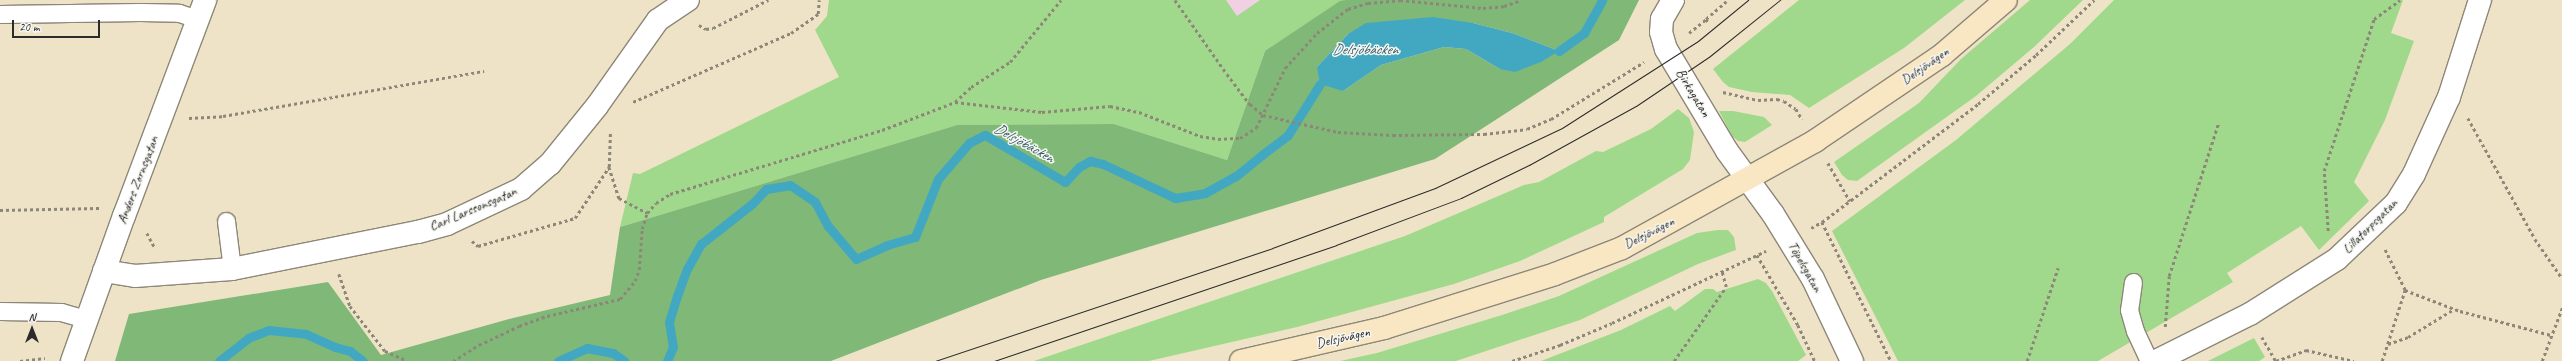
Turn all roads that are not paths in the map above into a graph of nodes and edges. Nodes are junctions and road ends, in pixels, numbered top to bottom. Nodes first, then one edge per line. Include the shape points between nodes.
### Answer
1 (688, 0) edge
2 (1673, 0) edge
3 (2006, 0) edge
4 (2480, 0) edge
5 (201, 10) edge
6 (0, 14) edge
7 (1749, 179) junction
8 (226, 221) dead end
9 (232, 268) junction
10 (104, 271) junction
11 (2133, 282) dead end
12 (0, 310) edge
13 (86, 319) junction
14 (2163, 358) edge
15 (72, 361) edge
16 (1241, 361) edge
17 (1852, 361) edge
18 (2149, 361) edge

1 - 9 street, Carl Larssonsgatan via 658,20 598,106 550,164 521,189 447,224 418,232
2 - 7 street, Birkagatan via 1662,18 1661,32 1666,49 1727,151
3 - 7 street, Delsjövägen via 1942,55 1815,141
4 - 14 street, Lillatorpsgatan via 2449,97 2414,174 2396,203 2336,259 2250,314
5 - 6 lane via 179,13
5 - 10 street, Anders Zornsgatan
7 - 16 street, Delsjövägen via 1622,248 1555,274 1384,328
7 - 17 street, Töpelsgatan via 1814,279
8 - 9 lane
9 - 10 street, Carl Larssonsgatan via 135,276
10 - 13 street, Anders Zornsgatan
11 - 18 lane via 2129,310 2135,332
12 - 13 lane via 61,312
13 - 15 street, Anders Zornsgatan

